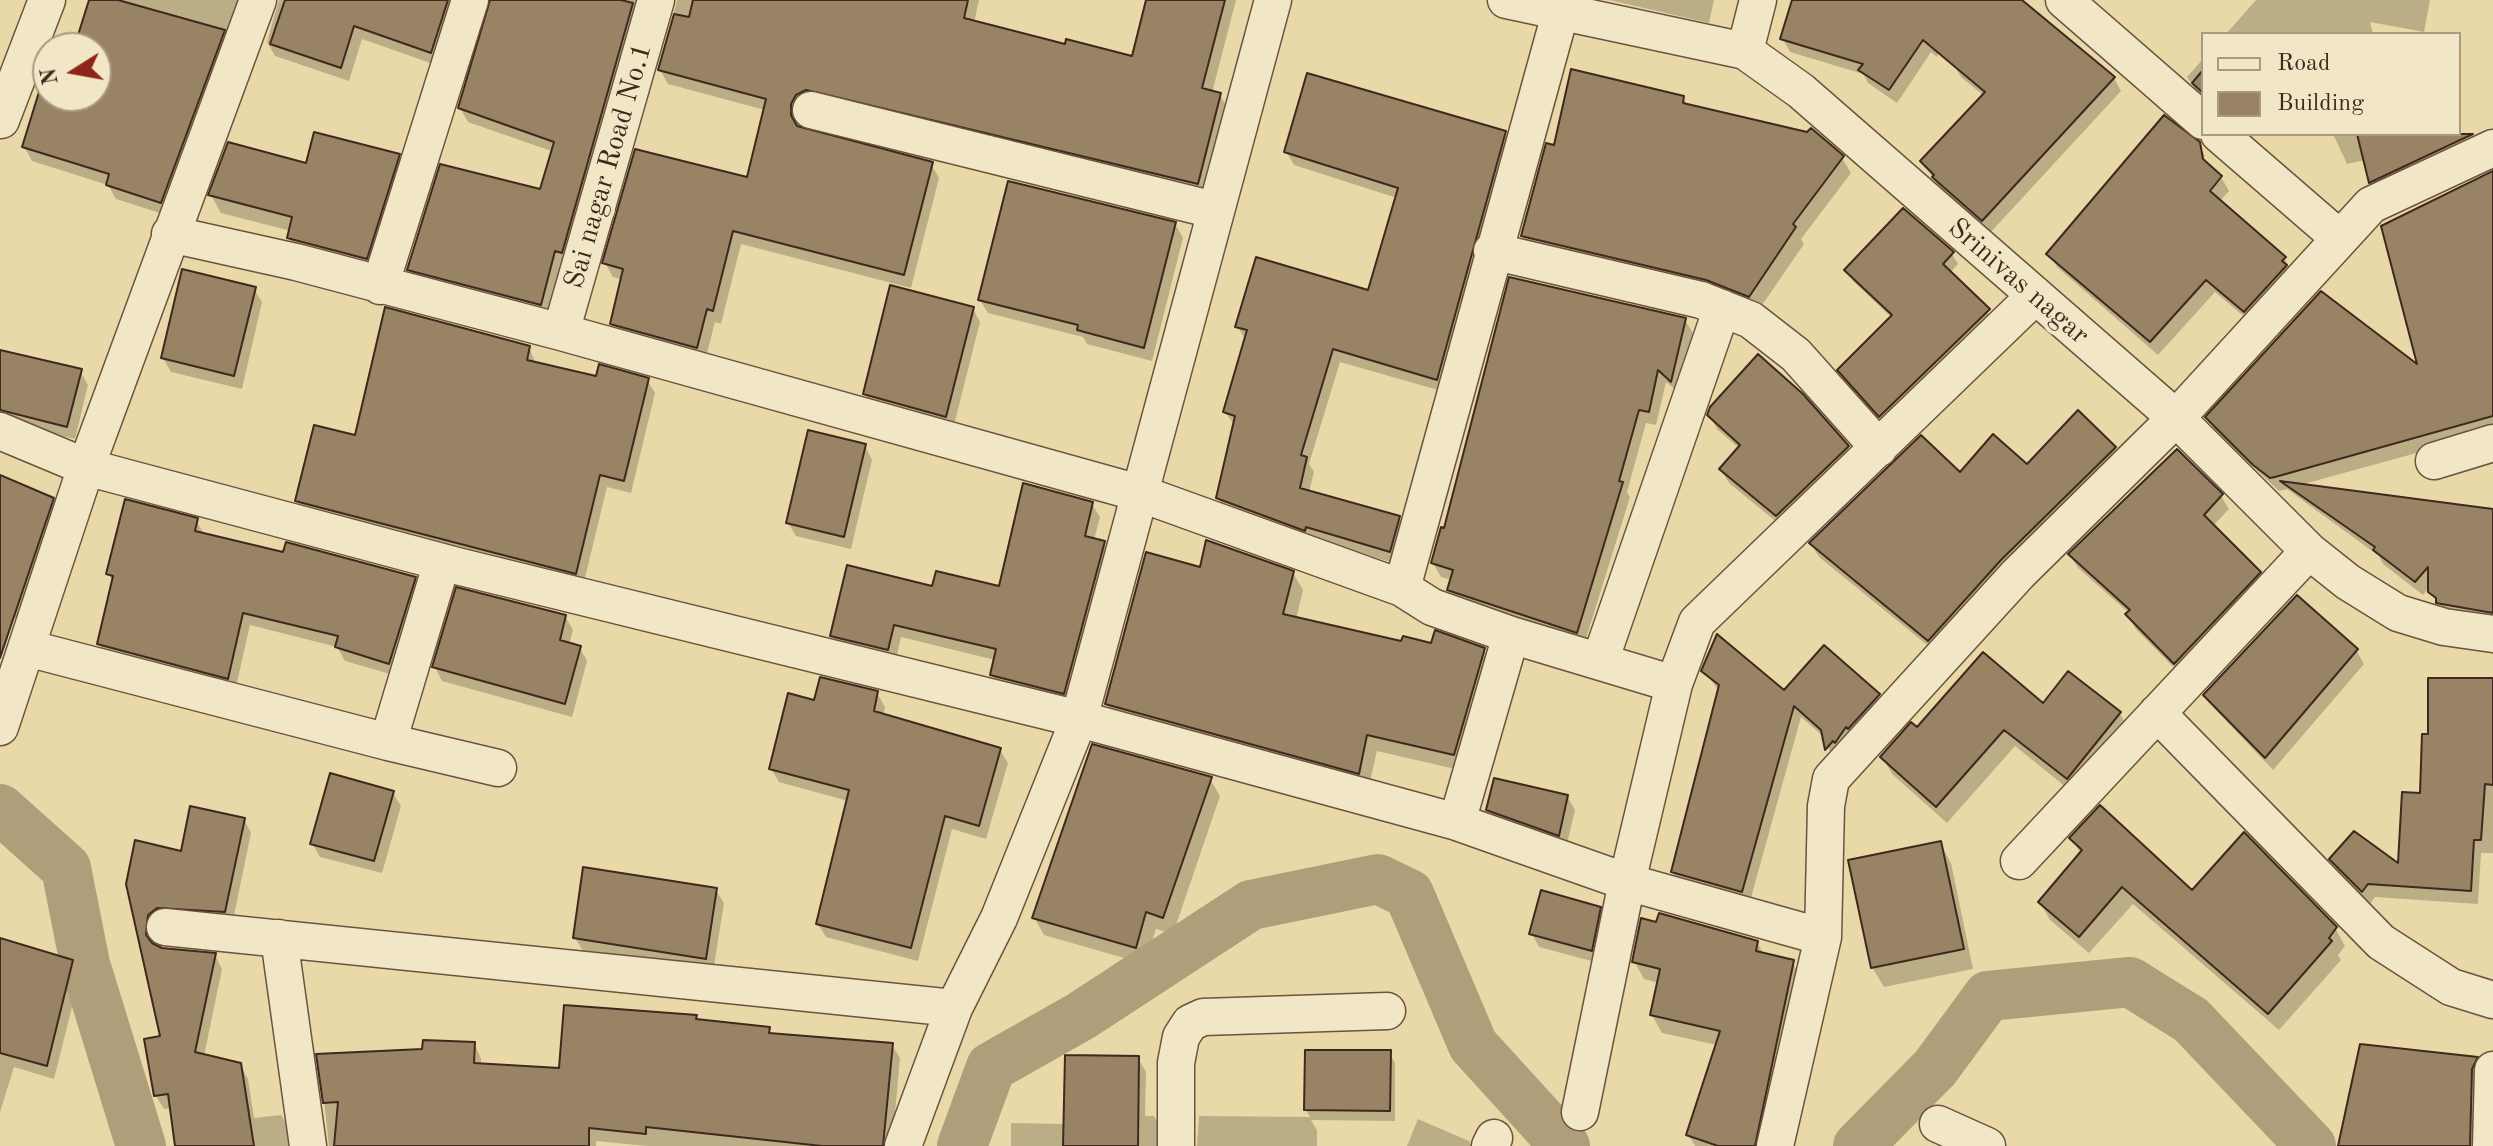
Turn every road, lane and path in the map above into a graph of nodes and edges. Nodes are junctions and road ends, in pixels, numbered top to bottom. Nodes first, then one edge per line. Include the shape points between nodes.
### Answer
1 (47, 0) edge
2 (258, 0) edge
3 (470, 0) edge
4 (656, 0) edge
5 (1273, 0) edge
6 (1506, 0) edge
7 (1758, 0) edge
8 (2064, 0) edge
9 (1560, 14) junction
10 (1745, 51) junction
11 (811, 110) dead end
12 (2201, 119) edge
13 (1, 120) edge
14 (2221, 136) edge
15 (2493, 148) edge
16 (1214, 210) junction
17 (170, 234) junction
18 (2338, 237) junction
19 (1492, 251) junction
20 (380, 286) junction
21 (2034, 297) junction
22 (1722, 308) junction
23 (561, 332) junction
24 (2176, 418) junction
25 (0, 431) edge
26 (2493, 443) edge
27 (1879, 448) junction
28 (2434, 461) dead end
29 (86, 467) junction
30 (1139, 493) junction
31 (2309, 551) junction
32 (442, 562) junction
33 (1402, 588) junction
34 (2493, 634) edge
35 (1511, 635) junction
36 (27, 648) junction
37 (1600, 661) junction
38 (1674, 684) junction
39 (2157, 713) junction
40 (1079, 719) junction
41 (0, 727) edge
42 (388, 742) junction
43 (498, 768) dead end
44 (1457, 822) junction
45 (2019, 861) dead end
46 (1627, 882) junction
47 (165, 927) dead end
48 (1823, 937) junction
49 (279, 938) junction
50 (2493, 1000) edge
51 (954, 1008) junction
52 (1387, 1011) dead end
53 (2493, 1070) edge
54 (1580, 1112) dead end
55 (1938, 1124) dead end
56 (308, 1146) edge
57 (903, 1146) edge
58 (1176, 1146) edge
59 (1775, 1146) edge
60 (1987, 1146) edge
61 (2491, 1146) edge

1 - 13 street
2 - 17 street
3 - 20 street
4 - 23 street, Sai nagar Road No.1
5 - 16 street
6 - 9 street, Srinivas nagar
7 - 10 street
8 - 12 street
9 - 10 street, Srinivas nagar
9 - 19 street
10 - 21 street, Srinivas nagar via 1801,91
11 - 16 street
14 - 18 street
15 - 18 street via 2371,205
16 - 30 street
17 - 20 street
17 - 29 street
18 - 24 street
19 - 22 street
19 - 33 street
20 - 23 street
21 - 24 street, Srinivas nagar
21 - 27 street
22 - 27 street via 1751,320 1796,355
22 - 37 street
23 - 30 street
24 - 31 street, Srinivas nagar
24 - 48 street via 2018,574 1831,779
25 - 29 street
26 - 28 street
27 - 38 street via 1697,622
29 - 32 street
29 - 36 street
30 - 33 street
30 - 40 street
31 - 34 street, Srinivas nagar via 2398,613
31 - 39 street
32 - 40 street
32 - 42 street
33 - 35 street via 1432,607
35 - 37 street
35 - 44 street
36 - 41 street
36 - 42 street
37 - 38 street
38 - 46 street
39 - 45 street
39 - 50 street via 2381,942 2451,987
40 - 44 street
40 - 51 street via 999,918
42 - 43 street
44 - 46 street
46 - 48 street
46 - 54 street
47 - 49 street
48 - 59 street
49 - 51 street
49 - 56 street
51 - 57 street
52 - 58 street via 1203,1017 1190,1023 1176,1063
53 - 61 street
55 - 60 street

